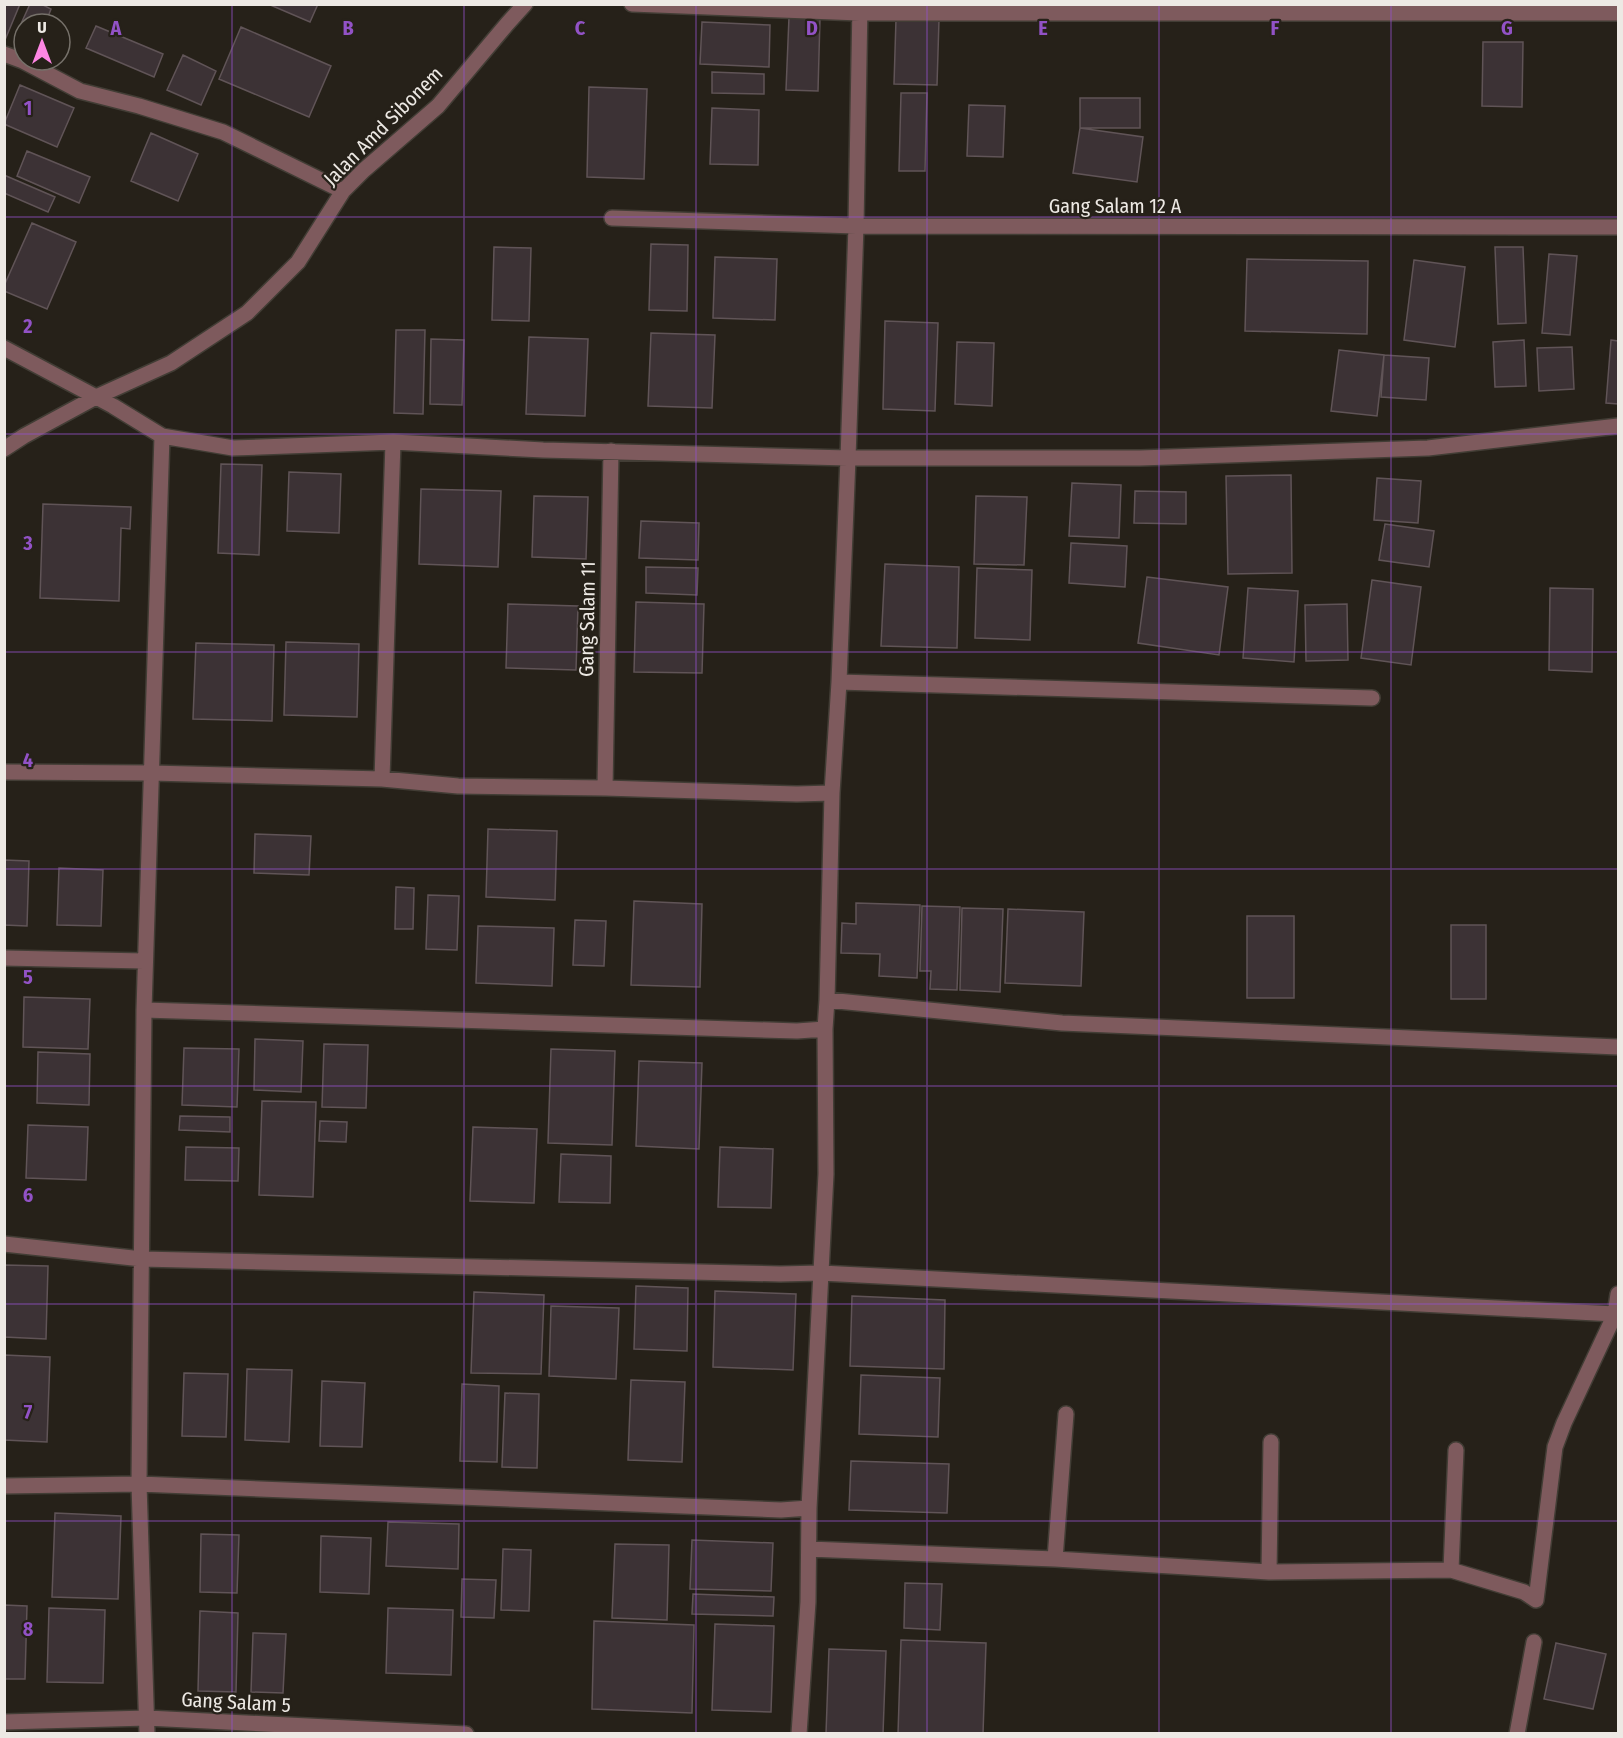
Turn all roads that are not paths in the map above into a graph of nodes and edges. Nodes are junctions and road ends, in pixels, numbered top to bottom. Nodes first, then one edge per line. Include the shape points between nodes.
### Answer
1 (525, 4) edge
2 (632, 4) edge
3 (860, 9) edge
4 (1618, 13) edge
5 (4, 54) edge
6 (343, 191) junction
7 (612, 218) dead end
8 (856, 226) junction
9 (1618, 227) edge
10 (4, 348) edge
11 (96, 397) junction
12 (1618, 426) edge
13 (162, 436) junction
14 (393, 442) junction
15 (4, 449) edge
16 (610, 451) junction
17 (848, 458) junction
18 (839, 682) junction
19 (1372, 698) dead end
20 (4, 772) edge
21 (152, 773) junction
22 (382, 779) junction
23 (606, 788) junction
24 (832, 793) junction
25 (4, 958) edge
26 (144, 961) junction
27 (827, 1000) junction
28 (144, 1010) junction
29 (825, 1029) junction
30 (1618, 1047) edge
31 (4, 1244) edge
32 (142, 1259) junction
33 (821, 1273) junction
34 (1618, 1294) edge
35 (1615, 1314) junction
36 (1066, 1414) dead end
37 (1271, 1442) dead end
38 (1456, 1450) dead end
39 (139, 1484) junction
40 (4, 1486) edge
41 (809, 1508) junction
42 (809, 1549) junction
43 (1055, 1559) junction
44 (1451, 1570) junction
45 (1269, 1572) junction
46 (1534, 1642) dead end
47 (4, 1722) edge
48 (147, 1726) edge
49 (466, 1734) edge
50 (800, 1734) edge
51 (1517, 1734) edge

1 - 6 street, Jalan Amd Sibonem via 438,106
2 - 3 street
3 - 4 street
3 - 8 street
5 - 6 street via 80,91 223,132
6 - 11 street, Jalan Amd Sibonem via 298,262 247,313 171,363
7 - 8 street, Gang Salam 12 A
8 - 9 street, Gang Salam 12 A
8 - 17 street
10 - 11 street
11 - 13 street
11 - 15 street, Jalan Amd Sibonem
12 - 17 street via 1428,448 1140,458
13 - 14 street via 233,448
13 - 21 street
14 - 16 street
14 - 22 street
16 - 17 street
16 - 23 street, Gang Salam 11
17 - 18 street
18 - 19 street
18 - 24 street
20 - 21 street
21 - 22 street
21 - 26 street
22 - 23 street via 458,786
23 - 24 street
24 - 27 street
25 - 26 street
26 - 28 street
27 - 29 street
27 - 30 street via 1062,1023
28 - 29 street
28 - 32 street
29 - 33 street via 826,1174
31 - 32 street
32 - 33 street
32 - 39 street
33 - 35 street
33 - 41 street
34 - 35 street
35 - 44 street via 1555,1447 1536,1600 1524,1592
36 - 43 street
37 - 45 street
38 - 44 street
39 - 40 street
39 - 41 street via 781,1510
39 - 48 street
41 - 42 street
42 - 43 street
42 - 50 street
43 - 45 street
44 - 45 street
46 - 51 street
47 - 48 street, Gang Salam 5
48 - 49 street, Gang Salam 5

